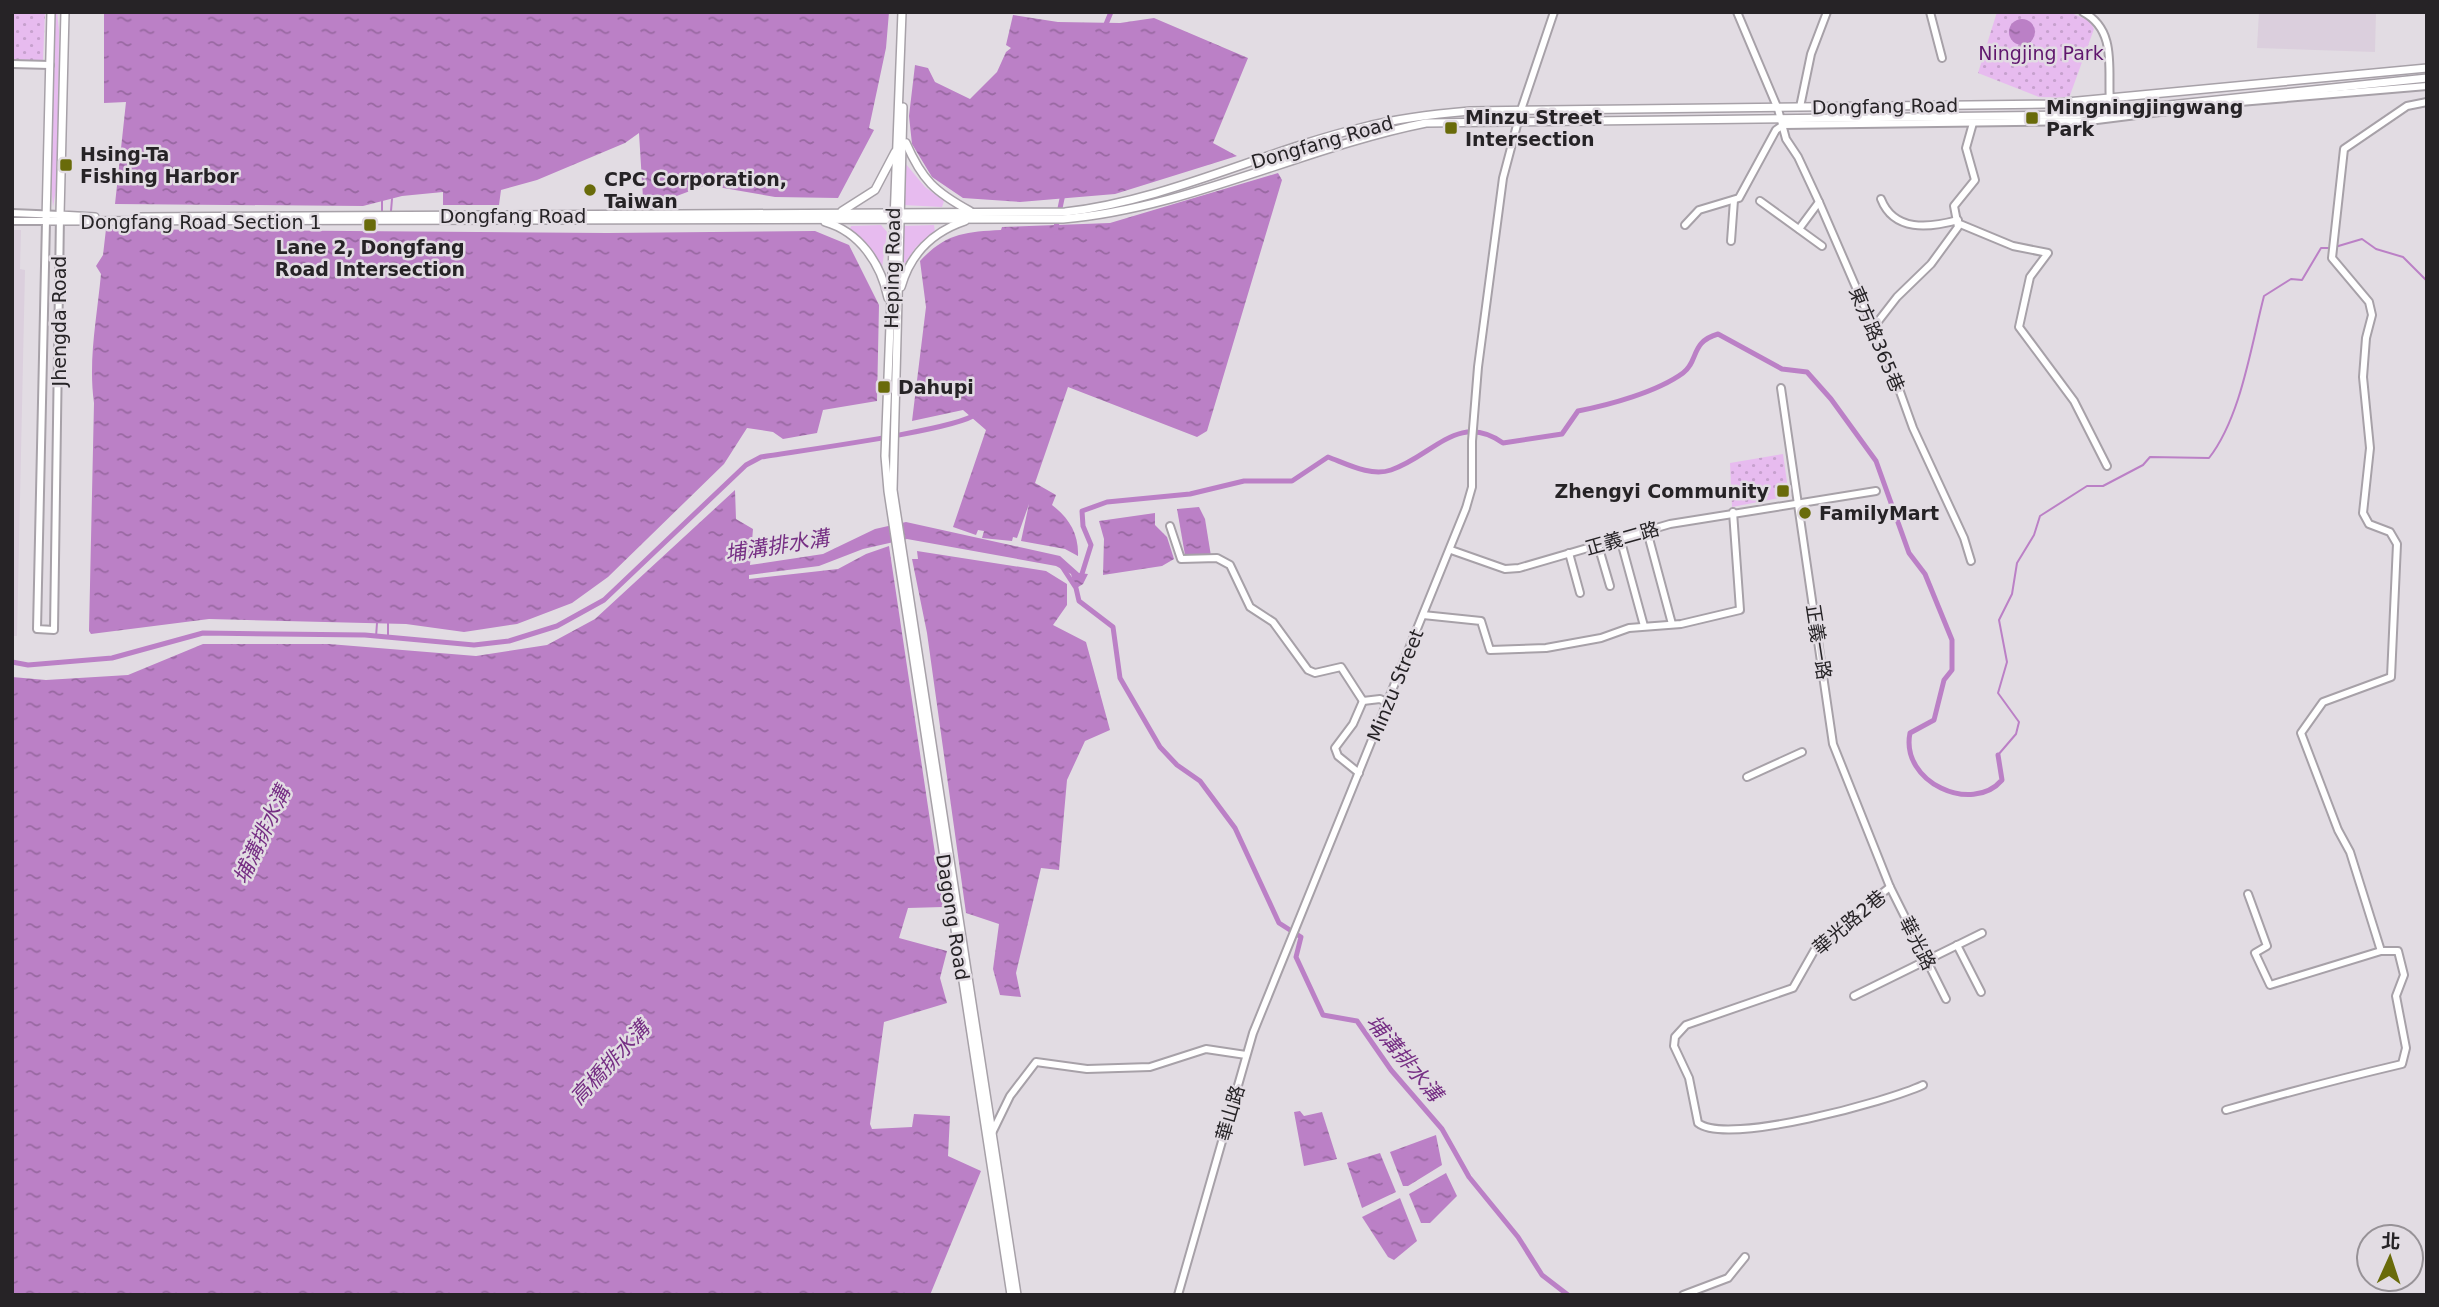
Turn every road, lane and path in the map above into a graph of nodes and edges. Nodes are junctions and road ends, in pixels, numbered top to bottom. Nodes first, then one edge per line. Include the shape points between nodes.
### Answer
1 (51, 12) edge
2 (65, 12) edge
3 (904, 12) edge
4 (1554, 12) edge
5 (1737, 12) edge
6 (1827, 12) edge
7 (1930, 12) edge
8 (2083, 12) edge
9 (1942, 58) dead end
10 (12, 64) edge
11 (50, 65) junction
12 (2427, 68) edge
13 (2427, 78) edge
14 (2427, 86) edge
15 (2109, 100) junction
16 (2427, 102) edge
17 (1990, 105) junction
18 (1800, 107) junction
19 (1778, 108) junction
20 (1521, 110) junction
21 (2111, 112) junction
22 (1990, 116) junction
23 (1518, 122) junction
24 (1781, 122) junction
25 (1973, 123) junction
26 (904, 139) junction
27 (897, 148) junction
28 (1881, 199) dead end
29 (1734, 200) junction
30 (1760, 201) dead end
31 (1819, 202) junction
32 (12, 213) edge
33 (836, 214) junction
34 (973, 215) junction
35 (896, 216) junction
36 (46, 218) junction
37 (60, 218) junction
38 (389, 219) junction
39 (814, 219) junction
40 (12, 221) edge
41 (1959, 222) junction
42 (1685, 225) dead end
43 (1799, 229) junction
44 (1731, 241) dead end
45 (1822, 246) dead end
46 (894, 316) junction
47 (1873, 328) junction
48 (43, 350) junction
49 (60, 350) junction
50 (1781, 388) dead end
51 (2107, 466) dead end
52 (1876, 491) dead end
53 (1798, 504) junction
54 (1732, 512) junction
55 (895, 522) joint
56 (1170, 526) dead end
57 (1647, 531) junction
58 (1620, 538) junction
59 (1598, 545) junction
60 (1451, 550) junction
61 (1569, 553) junction
62 (1971, 561) dead end
63 (1610, 586) dead end
64 (1580, 593) dead end
65 (1423, 615) junction
66 (1672, 624) junction
67 (1644, 625) junction
68 (1363, 701) junction
69 (1388, 703) junction
70 (1802, 752) dead end
71 (1359, 773) junction
72 (1747, 777) dead end
73 (1889, 887) junction
74 (2248, 894) dead end
75 (956, 920) junction
76 (1982, 933) dead end
77 (1292, 934) joint
78 (1957, 944) junction
79 (2381, 951) junction
80 (1926, 959) junction
81 (1981, 992) dead end
82 (1854, 996) dead end
83 (1946, 999) dead end
84 (1246, 1055) junction
85 (1923, 1085) dead end
86 (2226, 1110) dead end
87 (992, 1133) junction
88 (992, 1151) junction
89 (1745, 1256) dead end
90 (1011, 1295) edge
91 (1017, 1295) edge
92 (1178, 1295) edge
93 (1683, 1295) edge

1 - 11 main road, Jhengda Road
2 - 37 main road, Jhengda Road
3 - 26 main road, Heping Road
3 - 27 main road, Heping Road
4 - 20 street
5 - 19 street, 東方路365巷
6 - 18 street via 1811,54
7 - 9 street
8 - 15 street via 2097,22 2107,40
10 - 11 street
11 - 36 main road, Jhengda Road
12 - 15 main road, Dongfang Road
13 - 21 main road, Dongfang Road
14 - 25 street via 2089,121
15 - 17 main road, Dongfang Road
15 - 21 street
16 - 79 street via 2407,106 2344,149 2332,250 2334,263 2372,309 2363,385 2370,448 2363,513 2369,524 2390,532 2397,544 2391,677 2323,702 2301,733 2350,852
17 - 18 main road, Dongfang Road
17 - 22 street
18 - 19 main road, Dongfang Road
19 - 20 main road, Dongfang Road
19 - 24 street, 東方路365巷
20 - 23 street
20 - 34 main road, Dongfang Road via 1425,114 1363,127 1096,208
21 - 22 main road, Dongfang Road
22 - 24 main road, Dongfang Road
23 - 24 main road, Dongfang Road
23 - 34 main road, Dongfang Road via 1444,121 1392,130 1155,202 1097,215 1063,219
23 - 60 street, Minzu Street via 1503,178 1474,417 1472,487
24 - 25 street
24 - 29 street via 1744,192
24 - 31 street, 東方路365巷
25 - 41 street via 1966,148 1975,180 1954,206
26 - 34 main road via 927,183
26 - 35 main road, Heping Road
27 - 33 main road via 874,190
27 - 35 main road, Heping Road
28 - 41 street via 1892,218 1904,224
29 - 42 street via 1699,210
29 - 44 street
30 - 43 street
31 - 43 street
31 - 47 street, 東方路365巷
32 - 36 street, Dongfang Road Section 1
33 - 35 main road, Dongfang Road
33 - 38 main road, Dongfang Road
34 - 35 main road, Dongfang Road
34 - 46 main road via 942,231 917,254 901,285
35 - 39 main road, Dongfang Road
35 - 46 main road, Heping Road
36 - 37 main road, Dongfang Road Section 1
36 - 40 street, Dongfang Road Section 1
36 - 48 street, Jhengda Road
37 - 38 main road, Dongfang Road Section 1
37 - 49 street, Jhengda Road
38 - 39 main road, Dongfang Road
39 - 46 main road via 846,232 871,256
41 - 47 street via 1931,264
41 - 51 street via 2013,246 2048,253 2030,277 2019,327 2074,401
43 - 45 street
46 - 55 main road, Heping Road via 890,438
47 - 62 street, 東方路365巷
48 - 49 street
48 - 49 street, Jhengda Road via 37,629 54,630
50 - 53 street, 正義一路
52 - 53 street, 正義二路
53 - 54 street, 正義二路
53 - 73 street, 正義一路 via 1833,744
54 - 57 street, 正義二路
54 - 66 street via 1740,610
55 - 75 main road, Dagong Road
56 - 68 street via 1181,559 1217,558 1230,565 1250,607 1273,622 1308,670 1315,673 1341,667
57 - 58 street, 正義二路
57 - 66 street
58 - 59 street, 正義二路
58 - 67 street
59 - 61 street, 正義二路
59 - 63 street
60 - 61 street, 正義二路 via 1505,569
60 - 65 street, Minzu Street
61 - 64 street
65 - 67 street via 1481,621 1490,650 1546,648
65 - 69 street, Minzu Street
66 - 67 street
68 - 69 street
68 - 71 street via 1335,748
69 - 71 street, Minzu Street
70 - 72 street
71 - 77 street, Minzu Street
73 - 80 street, 華光路
73 - 85 street, 華光路2巷 via 1818,944 1793,988 1686,1026 1677,1033 1674,1046 1689,1078 1698,1123 1717,1129 1820,1117
74 - 79 street via 2267,946 2255,953 2270,985
75 - 87 main road, Dagong Road
75 - 88 main road, Dagong Road
76 - 78 street
77 - 84 street, 華山路
78 - 80 street
78 - 81 street
79 - 86 street via 2398,951 2404,975 2396,996 2406,1048 2402,1063
80 - 82 street
80 - 83 street, 華光路
84 - 87 street via 1206,1049 1150,1067 1087,1069 1036,1062 1010,1096
84 - 92 street, 華山路
87 - 88 main road, Dagong Road
88 - 90 main road, Dagong Road
88 - 91 main road, Dagong Road
89 - 93 street via 1728,1279

